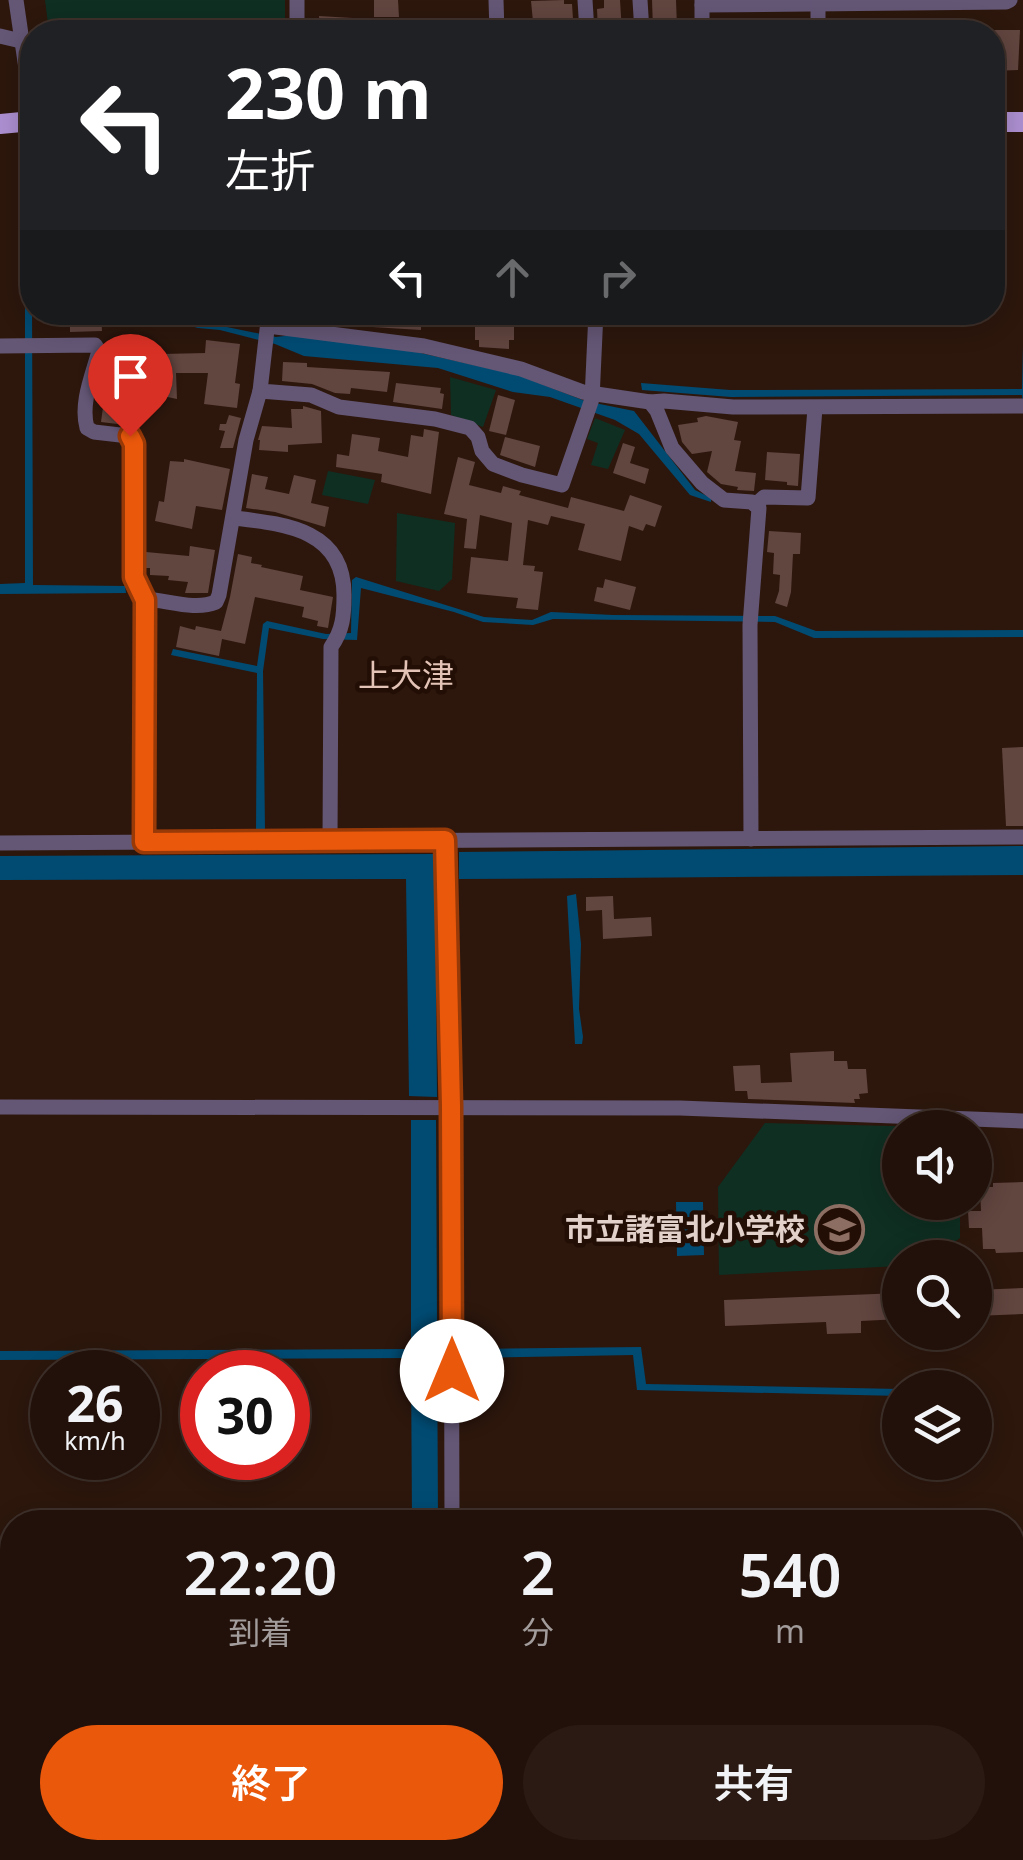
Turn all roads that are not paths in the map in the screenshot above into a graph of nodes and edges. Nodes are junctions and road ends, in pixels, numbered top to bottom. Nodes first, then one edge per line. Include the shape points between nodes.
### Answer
1 (16, 0) edge
2 (1010, 0) edge
3 (702, 2) edge
4 (818, 2) edge
5 (20, 33) edge
6 (595, 325) edge
7 (268, 329) edge
8 (0, 346) edge
9 (260, 391) junction
10 (591, 402) junction
11 (650, 402) junction
12 (1022, 406) edge
13 (814, 408) junction
14 (755, 505) junction
15 (234, 518) junction
16 (145, 600) junction
17 (1023, 837) edge
18 (751, 838) junction
19 (445, 840) junction
20 (330, 841) junction
21 (0, 842) edge
22 (144, 842) junction
23 (451, 1106) junction
24 (0, 1107) edge
25 (1023, 1121) edge
26 (452, 1510) edge

1 - 5 street
2 - 4 street
3 - 4 street
6 - 10 street
7 - 9 street
7 - 10 street via 424,346 521,369 583,392
8 - 16 street via 100,351 84,420 94,432 130,436 134,444 134,577
9 - 10 street via 310,394 339,406 470,428 493,464 562,484
9 - 15 street
10 - 11 street
11 - 13 street
11 - 14 street via 672,448 702,483 724,500
12 - 13 street
13 - 14 street via 808,498 764,497
14 - 18 street
15 - 16 street via 216,602 205,607
15 - 20 street via 306,532 325,544 344,587 331,647
16 - 22 street
17 - 18 street
18 - 19 street
19 - 20 street
19 - 23 street
20 - 22 street
21 - 22 street
23 - 24 street
23 - 25 street
23 - 26 street

